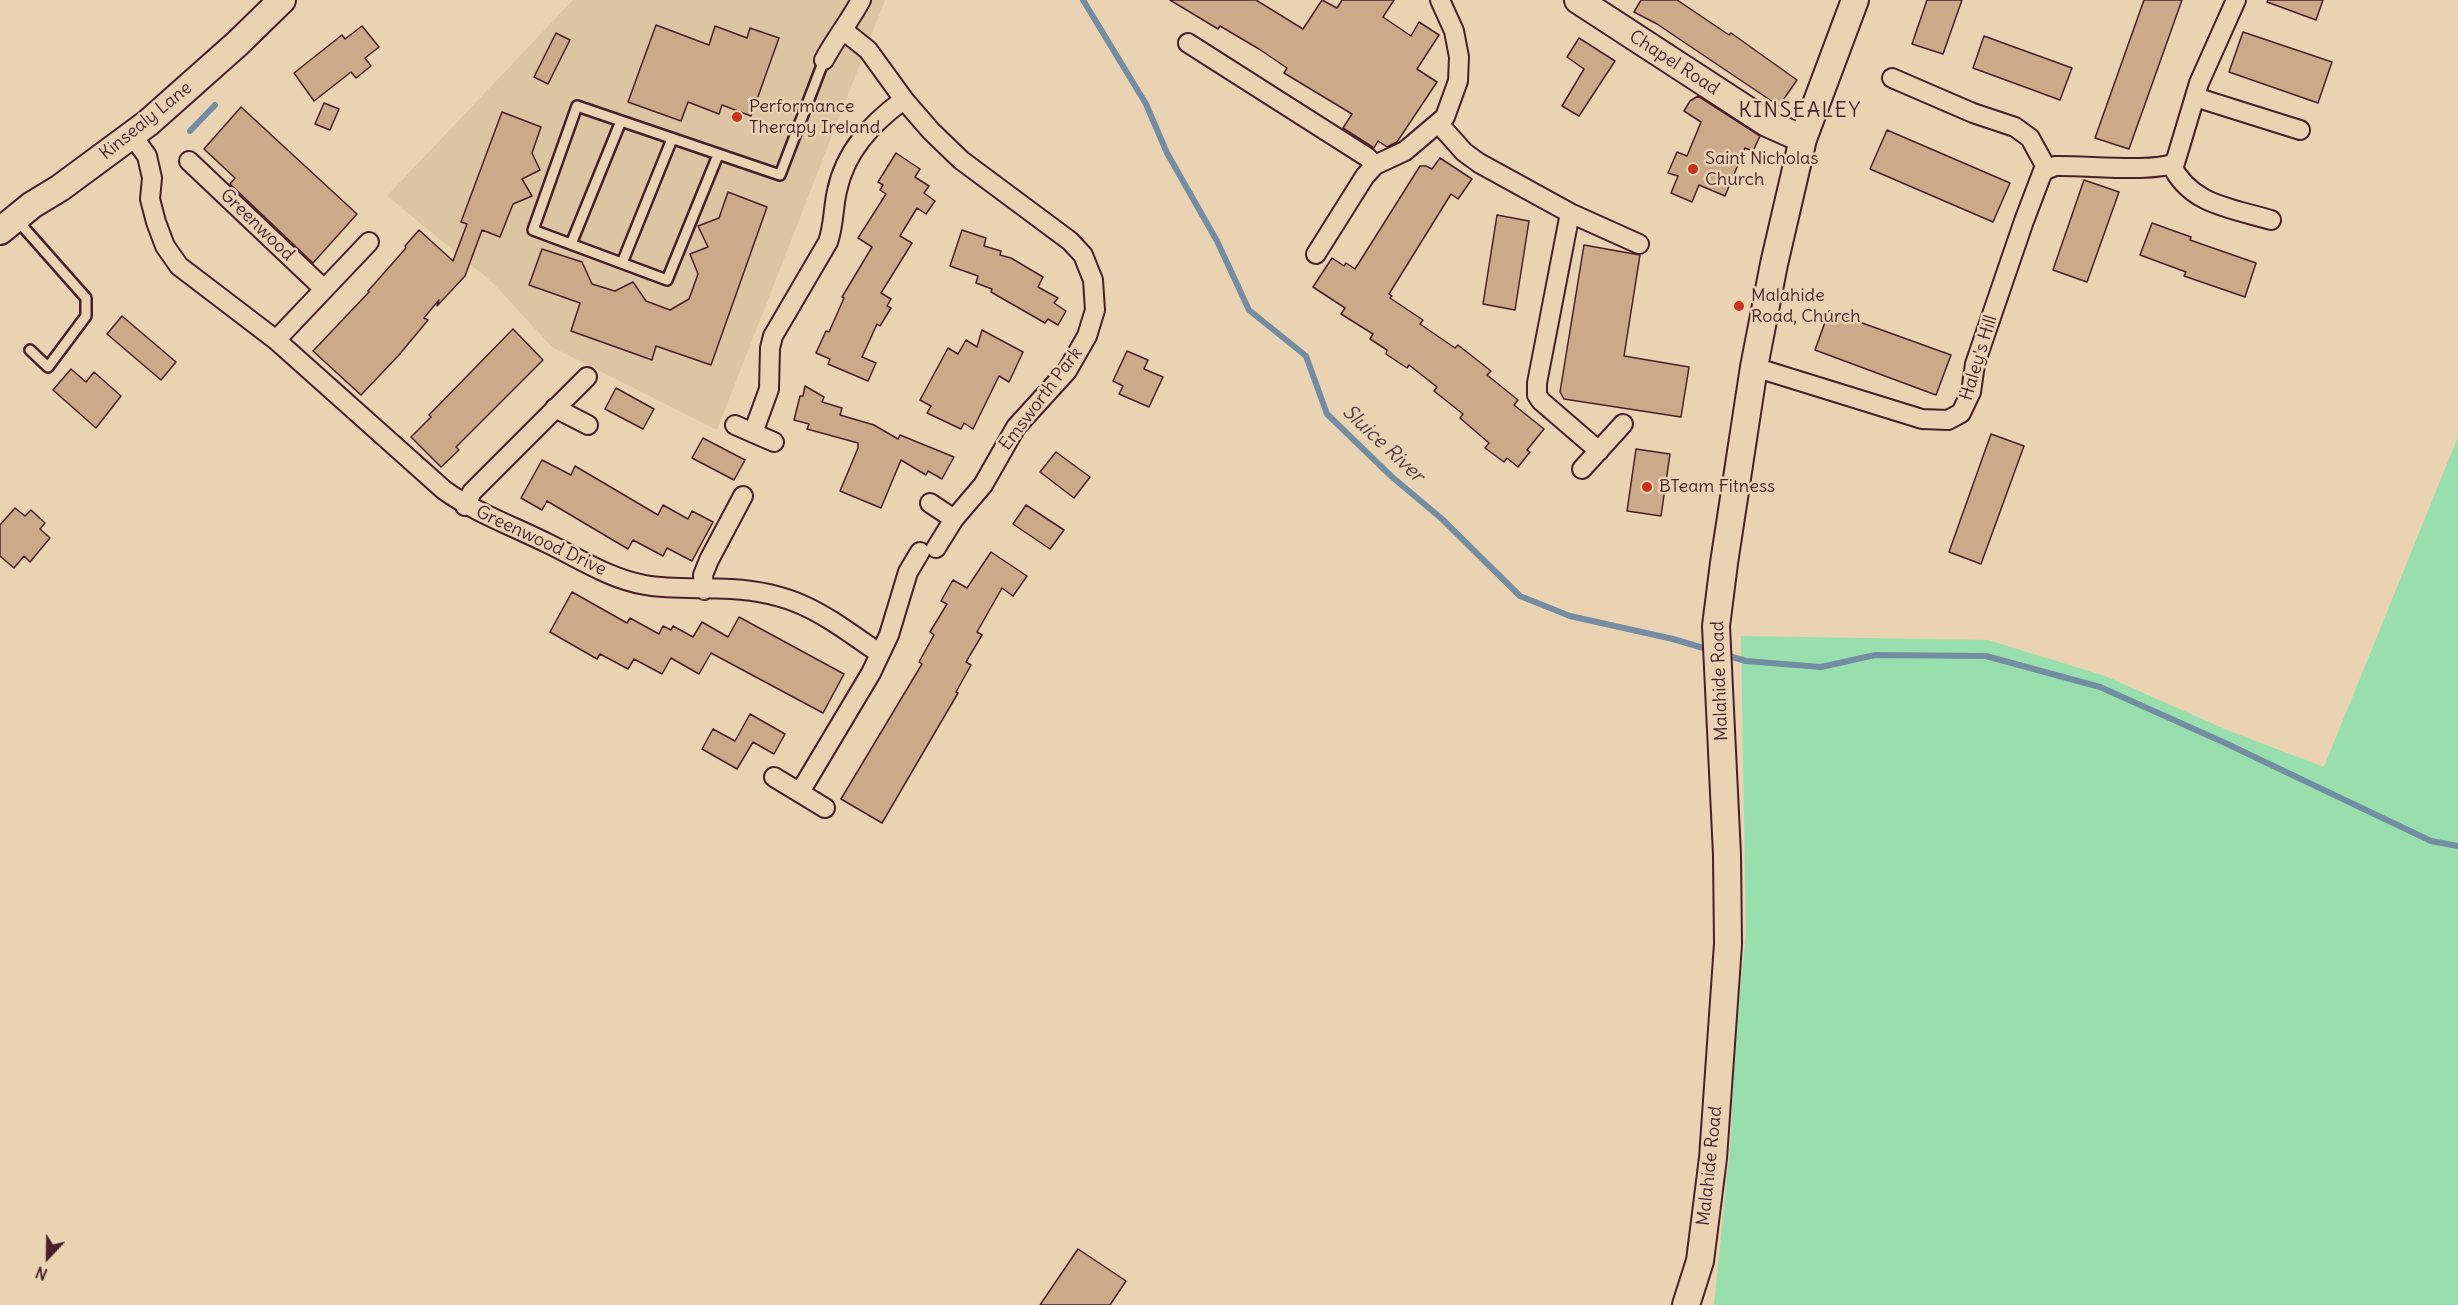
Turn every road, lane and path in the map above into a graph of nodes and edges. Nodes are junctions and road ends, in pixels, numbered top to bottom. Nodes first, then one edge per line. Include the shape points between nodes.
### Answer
1 (282, 0) edge
2 (861, 0) edge
3 (1440, 0) edge
4 (1578, 0) edge
5 (1855, 0) edge
6 (2236, 0) edge
7 (843, 30) junction
8 (1188, 43) dead end
9 (824, 60) joint
10 (1892, 78) dead end
11 (2195, 97) junction
12 (905, 101) junction
13 (621, 122) junction
14 (1439, 124) junction
15 (2300, 130) dead end
16 (132, 135) junction
17 (1803, 139) junction
18 (672, 140) junction
19 (718, 155) junction
20 (189, 161) dead end
21 (2171, 164) junction
22 (1376, 165) junction
23 (2047, 169) junction
24 (1570, 213) junction
25 (2271, 220) dead end
26 (8, 224) edge
27 (369, 242) dead end
28 (571, 244) junction
29 (1639, 244) dead end
30 (1316, 254) dead end
31 (622, 263) junction
32 (324, 289) junction
33 (276, 340) junction
34 (30, 350) dead end
35 (1754, 367) junction
36 (587, 377) dead end
37 (555, 408) junction
38 (1623, 424) dead end
39 (588, 425) dead end
40 (735, 425) dead end
41 (753, 433) junction
42 (774, 442) dead end
43 (1599, 451) junction
44 (1582, 470) dead end
45 (743, 496) dead end
46 (930, 502) dead end
47 (465, 506) junction
48 (954, 519) junction
49 (704, 590) junction
50 (879, 653) junction
51 (774, 777) dead end
52 (800, 792) junction
53 (825, 808) dead end
54 (1686, 1305) edge

1 - 16 main road, Kinsealy Lane via 238,44
2 - 7 street
3 - 14 street via 1454,31 1459,57 1454,98
4 - 17 main road, Chapel Road via 1767,123
5 - 17 main road, Malahide Road
6 - 11 street
7 - 9 street
7 - 12 street, Emsworth Park via 868,50
8 - 22 street
9 - 19 lane via 780,175
10 - 23 street via 2015,128 2030,138
11 - 15 street
11 - 21 street via 2178,160
12 - 41 street via 869,128 851,154 838,184 828,242 773,336 769,388
12 - 48 street, Emsworth Park via 972,170 1071,241 1083,255 1093,280 1095,310 1075,360 1016,427 983,485
13 - 18 lane
13 - 28 lane
13 - 28 lane via 577,106 533,230
14 - 22 street via 1406,151
14 - 24 street via 1479,163
16 - 26 main road, Kinsealy Lane
16 - 33 street, Greenwood Drive via 147,156 152,178 150,199 165,246 179,266
17 - 35 main road, Malahide Road
18 - 19 lane
18 - 31 lane
19 - 31 lane via 667,280
20 - 32 street, Greenwood
21 - 23 street
21 - 25 street via 2178,179 2199,197
22 - 30 street
23 - 35 street, Haley's Hill via 2024,221 1975,364 1971,393 1961,413 1948,420 1922,419
24 - 29 street
24 - 43 street via 1537,395
26 - 34 lane via 86,298 86,316 48,367
27 - 32 street
28 - 31 lane
32 - 33 street
33 - 47 street, Greenwood Drive
35 - 54 main road, Malahide Road via 1716,626 1728,944 1713,1158 1700,1261
36 - 37 street
37 - 39 street
37 - 47 street via 471,492
38 - 43 street
40 - 41 street
41 - 42 street
43 - 44 street
45 - 49 street via 709,560 703,575
46 - 48 street
47 - 49 street, Greenwood Drive via 551,544 592,568 644,585
48 - 50 street, Emsworth Park via 908,572 890,635
49 - 50 street, Greenwood Drive via 729,588 772,593 805,604
50 - 52 street, Emsworth Park
51 - 52 street
52 - 53 street

